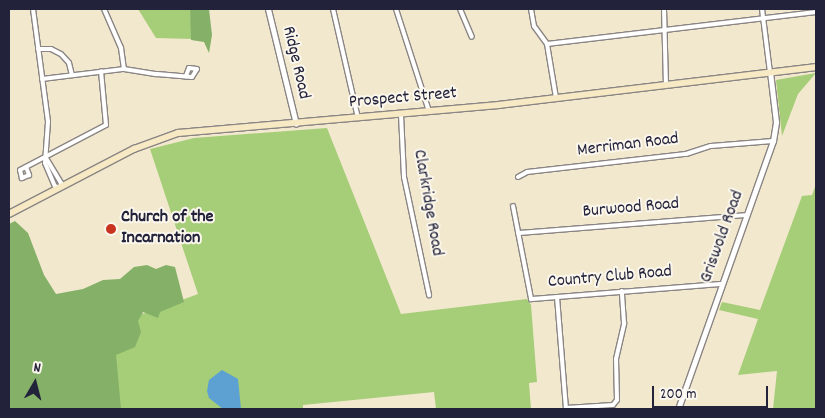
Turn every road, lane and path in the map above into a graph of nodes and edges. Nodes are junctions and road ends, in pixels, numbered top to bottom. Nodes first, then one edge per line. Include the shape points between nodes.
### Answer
1 (33, 9) edge
2 (104, 9) edge
3 (268, 9) edge
4 (333, 9) edge
5 (396, 9) edge
6 (460, 9) edge
7 (531, 9) edge
8 (664, 9) edge
9 (762, 9) edge
10 (816, 12) edge
11 (763, 18) junction
12 (663, 30) junction
13 (472, 37) dead end
14 (547, 44) junction
15 (38, 49) junction
16 (816, 67) edge
17 (124, 69) junction
18 (101, 71) junction
19 (770, 72) junction
20 (72, 75) junction
21 (186, 76) dead end
22 (42, 79) junction
23 (666, 85) junction
24 (556, 99) junction
25 (429, 112) junction
26 (401, 115) junction
27 (358, 118) junction
28 (296, 124) junction
29 (773, 141) junction
30 (46, 158) junction
31 (26, 167) dead end
32 (518, 177) dead end
33 (60, 188) junction
34 (513, 206) dead end
35 (9, 214) edge
36 (746, 215) junction
37 (518, 233) junction
38 (721, 284) junction
39 (622, 291) junction
40 (429, 295) dead end
41 (557, 297) junction
42 (678, 409) edge

1 - 15 street
2 - 17 street via 121,48
3 - 28 street, Ridge Road
4 - 27 street
5 - 25 street
6 - 13 street
7 - 14 street via 534,26
8 - 12 street
9 - 11 street
10 - 11 street
11 - 12 street
11 - 19 street
12 - 14 street
12 - 23 street
14 - 24 street
15 - 20 street via 51,49 61,54
15 - 22 street
16 - 19 main road, Prospect Street
17 - 18 street
17 - 21 street
18 - 20 street
18 - 30 street via 106,126
19 - 23 main road, Prospect Street
19 - 29 street, Griswold Road via 776,122
20 - 22 street
22 - 30 street via 48,128
23 - 24 main road, Prospect Street
24 - 25 main road, Prospect Street
25 - 26 main road, Prospect Street
26 - 27 main road, Prospect Street
26 - 40 street, Clarkridge Road via 404,177
27 - 28 main road, Prospect Street
28 - 33 main road, Prospect Street via 173,134 140,146
29 - 32 street, Merriman Road via 711,146 686,154 527,172
29 - 36 street, Griswold Road
30 - 31 street
30 - 33 street via 61,183
33 - 35 main road, Prospect Street
34 - 37 street
36 - 37 street, Burwood Road
36 - 38 street, Griswold Road
37 - 41 street, Country Club Road via 531,299
38 - 39 street, Country Club Road
38 - 42 street, Griswold Road
39 - 41 street, Country Club Road
39 - 41 street via 624,323 616,359 617,400 613,405 566,408

